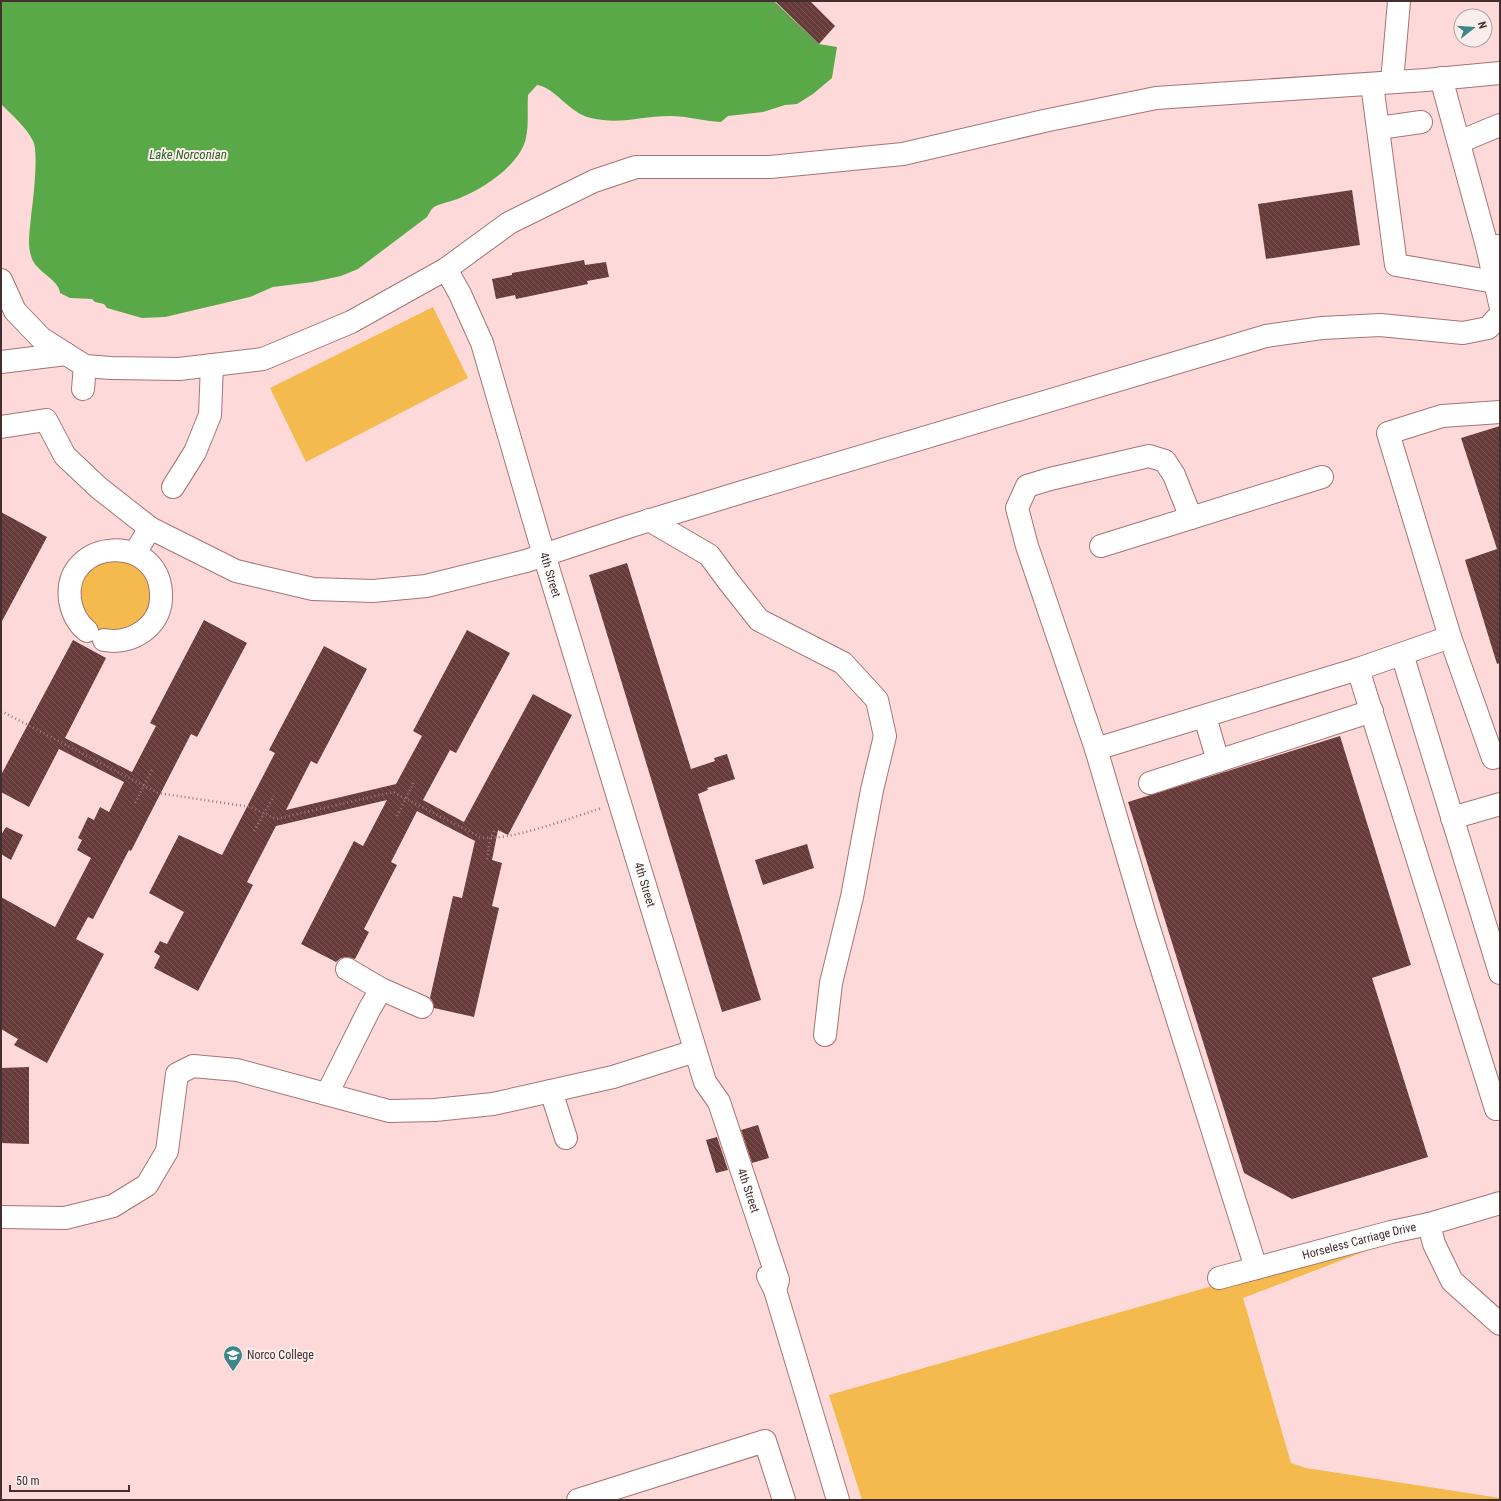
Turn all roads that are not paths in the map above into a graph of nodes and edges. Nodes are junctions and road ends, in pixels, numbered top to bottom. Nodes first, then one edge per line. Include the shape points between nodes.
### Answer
1 (1399, 1) edge
2 (1500, 72) edge
3 (1441, 78) junction
4 (1382, 83) junction
5 (1421, 122) dead end
6 (1500, 125) edge
7 (1379, 128) junction
8 (1459, 142) junction
9 (1494, 246) edge
10 (446, 269) junction
11 (1, 280) edge
12 (1495, 282) junction
13 (1500, 304) edge
14 (1496, 324) edge
15 (41, 338) junction
16 (66, 354) junction
17 (1, 356) edge
18 (1, 362) edge
19 (212, 365) junction
20 (85, 366) junction
21 (83, 389) dead end
22 (1500, 412) edge
23 (1, 427) edge
24 (1322, 477) dead end
25 (173, 487) dead end
26 (1191, 518) junction
27 (649, 520) junction
28 (150, 528) junction
29 (1101, 546) dead end
30 (135, 554) junction
31 (544, 555) junction
32 (1450, 637) junction
33 (1402, 654) junction
34 (1358, 669) junction
35 (1372, 711) junction
36 (1205, 717) junction
37 (1096, 749) junction
38 (1500, 755) edge
39 (1218, 762) junction
40 (1150, 783) dead end
41 (1500, 804) edge
42 (1452, 818) junction
43 (347, 969) dead end
44 (1500, 973) edge
45 (381, 989) junction
46 (422, 1007) dead end
47 (825, 1035) dead end
48 (695, 1051) junction
49 (705, 1082) junction
50 (551, 1091) junction
51 (327, 1094) junction
52 (1496, 1109) dead end
53 (566, 1138) dead end
54 (1500, 1203) edge
55 (1, 1217) edge
56 (1429, 1224) junction
57 (1256, 1268) junction
58 (1219, 1278) dead end
59 (776, 1285) junction
60 (1500, 1324) edge
61 (578, 1500) edge
62 (784, 1500) edge
63 (838, 1500) edge

1 - 4 street
2 - 3 street
3 - 4 street
3 - 8 street
4 - 7 street
4 - 10 street via 1156,98 903,154 770,166 636,167 594,181 509,223
5 - 7 street
6 - 8 street
7 - 12 street via 1396,265
8 - 9 street
9 - 12 street
10 - 19 street via 351,322 263,359
10 - 31 street, 4th Street via 482,343
11 - 15 street via 15,311
12 - 13 street
14 - 27 street via 1464,333 1380,325 1322,328 1266,336
15 - 16 street
15 - 17 street
16 - 18 street
16 - 20 street
19 - 20 street via 178,369
19 - 25 street via 210,415 194,452
20 - 21 street
22 - 32 street via 1442,416 1388,433
23 - 28 street via 46,420 65,456 99,488
24 - 26 street
26 - 29 street
26 - 37 street via 1174,475 1165,461 1149,456 1028,486 1017,508 1027,546
27 - 31 street
27 - 47 street via 709,555 759,620 843,663 877,700 885,736 852,897 831,983
28 - 30 street
28 - 31 street via 236,571 313,589 373,592 426,586
30 - 30 street via 123,550 104,551 86,560 77,569 70,588 71,607 76,619 96,635 120,641 132,638 151,624 157,614 161,603 158,580 153,569
31 - 48 street, 4th Street
32 - 33 street
32 - 38 street via 1493,758
33 - 34 street
33 - 42 street
34 - 35 street
34 - 36 street
35 - 39 street
35 - 52 street
36 - 37 street
36 - 39 street
37 - 57 street via 1147,922
39 - 40 street
41 - 42 street
42 - 44 street
43 - 45 street
45 - 46 street
45 - 51 street
48 - 49 street, 4th Street
48 - 50 street via 613,1077
49 - 59 street via 724,1153 756,1250
49 - 59 street, 4th Street via 743,1130 749,1147 775,1233
50 - 51 street via 492,1104 396,1111
50 - 53 street
51 - 55 street via 237,1070 193,1066 177,1074 167,1151 147,1185 113,1206 65,1218
54 - 56 street, Horseless Carriage Drive
56 - 57 street, Horseless Carriage Drive
56 - 60 street via 1434,1244 1452,1281
57 - 58 street, Horseless Carriage Drive
59 - 63 street
61 - 62 street via 765,1441

